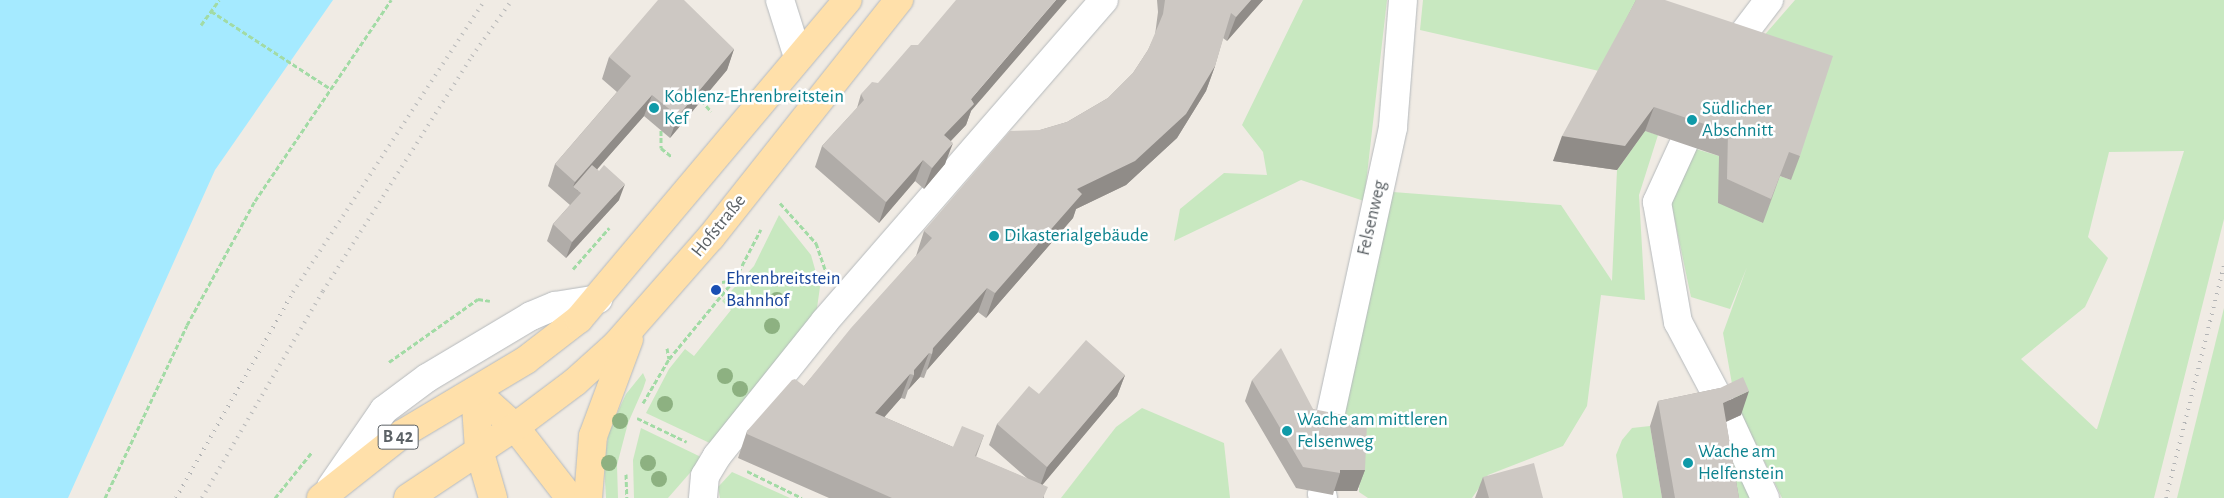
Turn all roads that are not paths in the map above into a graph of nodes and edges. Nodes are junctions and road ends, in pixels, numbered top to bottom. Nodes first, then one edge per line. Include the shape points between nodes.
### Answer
1 (780, 0) edge
2 (848, 0) edge
3 (898, 0) edge
4 (1104, 0) edge
5 (1404, 0) edge
6 (1770, 0) edge
7 (1731, 50) edge
8 (798, 57) junction
9 (1684, 144) dead end
10 (598, 299) junction
11 (634, 326) junction
12 (475, 391) junction
13 (515, 427) junction
14 (1326, 435) edge
15 (479, 450) junction
16 (325, 495) edge
17 (408, 498) edge
18 (493, 498) edge
19 (570, 498) edge
20 (588, 498) edge
21 (703, 498) edge
22 (1765, 498) edge

1 - 8 lane
2 - 8 main road, B 42
3 - 11 main road, Hofstraße via 711,236
4 - 21 lane via 825,321 717,456 705,476
5 - 14 lane, Felsenweg via 1393,126
6 - 7 lane
8 - 10 main road, B 42
9 - 22 lane via 1657,202 1678,322 1726,413
10 - 12 main road, B 42 via 579,319 526,360
10 - 16 lane via 555,306 531,316 427,378 384,410
11 - 13 main road, Hofstraße via 575,382
11 - 20 main road via 593,436
12 - 13 main road
12 - 15 main road
12 - 16 main road, B 42 via 402,434
13 - 15 main road, Hofstraße
13 - 19 main road
15 - 17 main road, Hofstraße
15 - 18 main road

